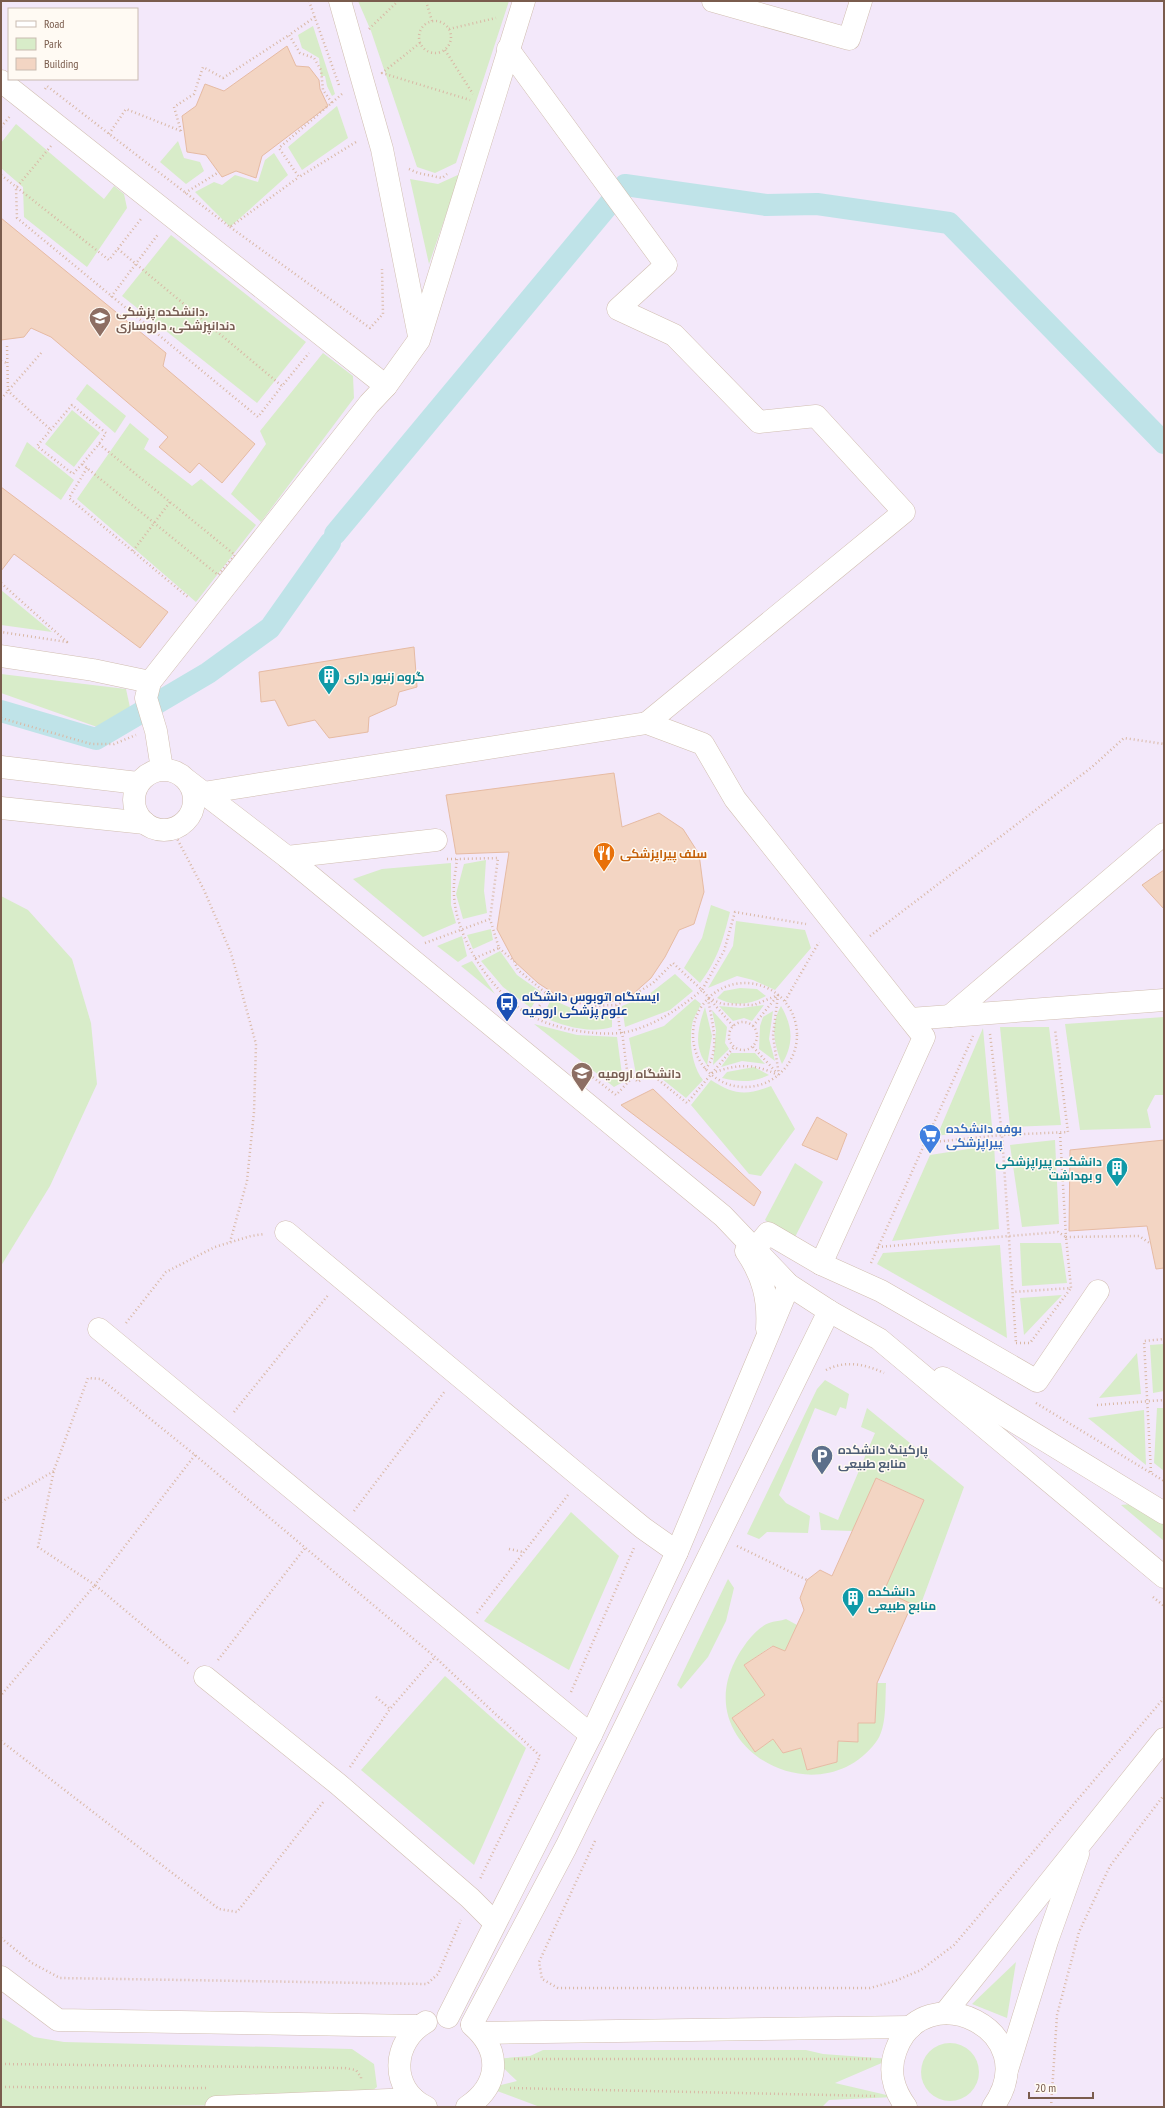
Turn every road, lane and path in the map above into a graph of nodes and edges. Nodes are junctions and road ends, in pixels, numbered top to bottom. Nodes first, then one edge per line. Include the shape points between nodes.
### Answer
1 (309, 1) edge
2 (340, 1) edge
3 (398, 1) edge
4 (426, 1) edge
5 (524, 1) edge
6 (713, 1) edge
7 (861, 1) edge
8 (501, 17) dead end
9 (315, 18) junction
10 (432, 21) junction
11 (364, 25) dead end
12 (449, 29) junction
13 (289, 35) junction
14 (420, 43) junction
15 (508, 49) junction
16 (445, 50) junction
17 (379, 66) dead end
18 (382, 73) junction
19 (383, 78) dead end
20 (1, 81) edge
21 (342, 94) junction
22 (474, 96) dead end
23 (344, 101) dead end
24 (471, 101) dead end
25 (332, 103) junction
26 (33, 106) junction
27 (109, 134) junction
28 (354, 135) dead end
29 (56, 140) dead end
30 (356, 142) junction
31 (358, 149) dead end
32 (403, 167) dead end
33 (219, 172) dead end
34 (448, 174) dead end
35 (1, 176) edge
36 (299, 177) junction
37 (16, 188) junction
38 (185, 193) junction
39 (142, 218) dead end
40 (230, 227) junction
41 (160, 230) dead end
42 (118, 249) junction
43 (136, 264) junction
44 (382, 266) dead end
45 (111, 297) junction
46 (419, 340) junction
47 (7, 346) dead end
48 (311, 351) dead end
49 (42, 352) dead end
50 (1, 361) edge
51 (8, 363) junction
52 (282, 386) junction
53 (386, 386) junction
54 (8, 391) junction
55 (1, 399) edge
56 (51, 430) junction
57 (99, 444) junction
58 (82, 464) junction
59 (87, 468) junction
60 (170, 502) junction
61 (133, 551) junction
62 (1, 583) edge
63 (205, 612) junction
64 (1, 632) edge
65 (1, 656) edge
66 (150, 682) junction
67 (1, 718) edge
68 (647, 723) junction
69 (156, 731) junction
70 (1164, 744) edge
71 (1, 767) edge
72 (162, 769) junction
73 (138, 783) junction
74 (195, 787) junction
75 (1, 808) edge
76 (145, 823) junction
77 (172, 829) junction
78 (1164, 834) edge
79 (436, 840) dead end
80 (287, 857) junction
81 (490, 919) junction
82 (808, 924) dead end
83 (462, 929) junction
84 (816, 937) dead end
85 (423, 944) dead end
86 (499, 948) junction
87 (854, 948) junction
88 (475, 958) junction
89 (702, 990) junction
90 (547, 994) junction
91 (778, 995) junction
92 (708, 998) junction
93 (1164, 1000) edge
94 (785, 1001) junction
95 (617, 1005) junction
96 (533, 1016) junction
97 (950, 1016) junction
98 (910, 1019) junction
99 (1054, 1023) dead end
100 (733, 1026) junction
101 (753, 1026) junction
102 (990, 1028) dead end
103 (975, 1031) dead end
104 (621, 1032) junction
105 (734, 1047) junction
106 (753, 1047) junction
107 (705, 1069) junction
108 (710, 1074) junction
109 (779, 1075) junction
110 (633, 1077) junction
111 (604, 1086) dead end
112 (1060, 1133) junction
113 (1002, 1135) junction
114 (924, 1143) junction
115 (723, 1216) junction
116 (286, 1232) joint
117 (1009, 1236) junction
118 (1066, 1238) junction
119 (230, 1243) junction
120 (1151, 1244) dead end
121 (878, 1247) junction
122 (755, 1249) junction
123 (821, 1264) junction
124 (877, 1268) dead end
125 (341, 1279) junction
126 (789, 1285) junction
127 (1071, 1288) junction
128 (1098, 1291) dead end
129 (1012, 1292) junction
130 (829, 1312) junction
131 (122, 1328) dead end
132 (98, 1329) dead end
133 (767, 1338) junction
134 (878, 1339) junction
135 (1164, 1339) edge
136 (1010, 1343) dead end
137 (1016, 1343) junction
138 (814, 1365) junction
139 (886, 1374) dead end
140 (458, 1375) junction
141 (1164, 1400) edge
142 (1148, 1402) junction
143 (1097, 1406) dead end
144 (229, 1417) dead end
145 (196, 1455) junction
146 (54, 1470) junction
147 (1151, 1473) dead end
148 (582, 1478) junction
149 (1, 1502) edge
150 (1164, 1513) edge
151 (350, 1516) dead end
152 (643, 1528) junction
153 (734, 1544) dead end
154 (305, 1548) junction
155 (510, 1549) dead end
156 (522, 1552) junction
157 (677, 1552) junction
158 (1164, 1577) edge
159 (807, 1580) dead end
160 (95, 1585) junction
161 (472, 1619) dead end
162 (435, 1657) junction
163 (205, 1678) junction
164 (2, 1694) edge
165 (376, 1697) dead end
166 (569, 1698) dead end
167 (1164, 1698) edge
168 (390, 1709) junction
169 (591, 1735) junction
170 (1164, 1739) edge
171 (1, 1741) edge
172 (338, 1784) junction
173 (1164, 1795) edge
174 (1085, 1836) junction
175 (470, 1898) junction
176 (495, 1922) junction
177 (1, 1938) edge
178 (539, 1962) dead end
179 (1, 1977) edge
180 (945, 2013) junction
181 (448, 2017) junction
182 (418, 2026) junction
183 (911, 2027) junction
184 (477, 2029) junction
185 (494, 2059) junction
186 (893, 2059) junction
187 (1, 2064) edge
188 (1007, 2070) junction
189 (360, 2085) dead end
190 (1, 2087) edge
191 (488, 2088) junction
192 (214, 2097) edge
193 (902, 2102) edge
194 (999, 2103) edge
195 (421, 2104) edge
196 (467, 2107) edge
197 (1051, 2107) edge

1 - 9 path
2 - 46 street via 382,149
3 - 11 path via 367,31
4 - 10 path
5 - 15 street
6 - 7 street via 849,39
8 - 12 path
9 - 13 path
9 - 21 path
10 - 12 path via 442,22
10 - 14 path via 420,29
12 - 16 path via 450,43
13 - 25 path via 300,53 314,58 321,70 323,90
13 - 27 path via 223,78 203,68 194,94 174,107 181,131 126,109
14 - 16 path via 422,48 431,53
14 - 18 path
15 - 46 street
15 - 68 street via 666,265 618,309 674,335 760,422 816,416 904,512
16 - 22 path
17 - 18 path
18 - 19 path
18 - 24 path
20 - 26 street
21 - 23 path
21 - 25 path
25 - 36 path via 279,148
26 - 27 path via 47,86
26 - 53 street
27 - 38 path
28 - 30 path
29 - 37 path
30 - 31 path
30 - 36 path
32 - 34 path via 442,178
33 - 38 path
35 - 37 path
36 - 40 path
37 - 42 path via 110,260
37 - 45 path via 17,218
38 - 40 path
39 - 42 path
40 - 44 path via 370,328 383,314
41 - 43 path
42 - 43 path
43 - 45 path
43 - 52 path
45 - 52 path via 258,417
46 - 53 street
47 - 51 path
48 - 52 path
49 - 54 path
50 - 51 path
51 - 54 path
53 - 63 street via 369,404
54 - 55 path
54 - 56 path
56 - 57 path via 72,405 106,433
56 - 58 path via 37,446 73,474
57 - 58 path
57 - 60 path
58 - 59 path
59 - 60 path via 218,575 234,555
59 - 61 path via 69,498
60 - 61 path
61 - 63 path
62 - 64 path via 67,642
63 - 66 street
65 - 66 street via 93,670
66 - 69 street via 146,698
67 - 69 path via 91,744 114,744
68 - 74 street
68 - 87 street via 703,744 735,799
69 - 72 street
70 - 87 path via 1124,738 1092,767
71 - 73 street
72 - 73 street via 148,774
72 - 74 street via 176,772
73 - 76 street via 134,797 136,812
74 - 77 street via 192,809 185,821
74 - 80 street
75 - 76 street
76 - 77 street via 158,829
77 - 119 path via 204,890 231,953 256,1044 254,1112 247,1181
78 - 97 street
79 - 80 street
80 - 115 street
81 - 83 path
81 - 83 path via 498,858 457,859 454,895
81 - 86 path
82 - 89 path via 735,912 724,951
83 - 85 path
83 - 88 path
84 - 94 path via 820,943
86 - 88 path
86 - 90 path via 514,961 518,970
87 - 98 street
88 - 96 path via 498,989
89 - 92 path
89 - 95 path via 674,963 653,983
89 - 104 path via 657,1021
90 - 95 path via 591,1006
90 - 96 path
91 - 92 path via 754,1005 722,1004
91 - 92 path via 765,987 750,983 735,984 721,989
91 - 94 path
91 - 101 path
91 - 109 path via 773,1036
92 - 100 path
92 - 107 path via 714,1038 711,1063
92 - 107 path via 695,1019 693,1032 693,1045
93 - 97 street
94 - 109 path via 796,1022 797,1034 793,1056
95 - 104 path
96 - 104 path via 575,1032
97 - 98 street
98 - 123 street via 924,1037
99 - 112 path via 1068,1132
100 - 101 path via 741,1022
100 - 105 path via 728,1034
101 - 106 path via 757,1035
102 - 113 path
103 - 114 path
104 - 110 path via 627,1070
105 - 106 path via 745,1050
105 - 108 path
106 - 109 path
107 - 108 path
108 - 109 path via 735,1066 748,1065 764,1068
108 - 109 path via 720,1081 744,1087 762,1084
108 - 110 path via 688,1103 650,1073 638,1082
110 - 111 path via 616,1095
112 - 113 path
112 - 118 path
113 - 114 path
113 - 117 path
114 - 121 path
115 - 122 street
115 - 133 street via 755,1264 765,1289 768,1310
116 - 119 path via 251,1236
116 - 125 street
117 - 118 path via 1058,1232
117 - 121 path
117 - 129 path
118 - 120 path via 1139,1236
118 - 127 path
119 - 131 path via 215,1247 166,1272
121 - 124 path via 870,1264
122 - 123 street via 768,1233
122 - 126 street
123 - 128 street via 881,1291 1037,1381
125 - 140 street
125 - 144 path
126 - 130 street
126 - 133 street
127 - 129 path
127 - 137 path via 1030,1343
129 - 137 path
130 - 134 street
130 - 138 street
132 - 169 street
133 - 157 street
134 - 138 street via 850,1334 832,1335 816,1346
134 - 150 street
134 - 158 street
135 - 142 path via 1144,1341
136 - 137 path
138 - 139 path via 842,1363 874,1368
138 - 184 street via 566,1847
140 - 148 street
140 - 151 path
141 - 142 path
142 - 143 path
142 - 147 path
145 - 146 path via 101,1379 88,1378
145 - 154 path
145 - 160 path
146 - 149 path
146 - 160 path via 38,1547
148 - 152 street
148 - 156 path
152 - 157 street
152 - 166 path
153 - 159 path
154 - 162 path
154 - 163 path
155 - 156 path
156 - 161 path
157 - 169 street
160 - 163 path
160 - 164 path
162 - 168 path
162 - 175 path via 540,1756
163 - 172 street
165 - 168 path
167 - 178 path via 954,1945 921,1970 870,1988 558,1988 542,1979
168 - 172 path
169 - 176 street
170 - 174 street
171 - 172 path via 219,1909 237,1912
172 - 175 street
173 - 197 path via 1110,1866 1079,1932 1057,2015
174 - 180 street
174 - 188 street via 1047,1941
175 - 176 street
175 - 177 path via 438,1974 427,1984 60,1978 32,1963
176 - 181 street
179 - 182 street via 58,2020
180 - 183 street via 927,2017
180 - 188 street via 964,2014 981,2022 994,2035 1003,2052
181 - 182 street via 433,2019
181 - 184 street via 460,2019
182 - 195 street via 407,2038 399,2069 404,2085
183 - 184 street
183 - 186 street via 899,2042
184 - 185 street via 489,2045
185 - 186 path
185 - 191 street via 493,2074
186 - 193 street via 892,2078
187 - 189 path via 345,2068 356,2070 361,2077
188 - 194 street
190 - 192 path
191 - 193 path
191 - 196 street
192 - 195 street

